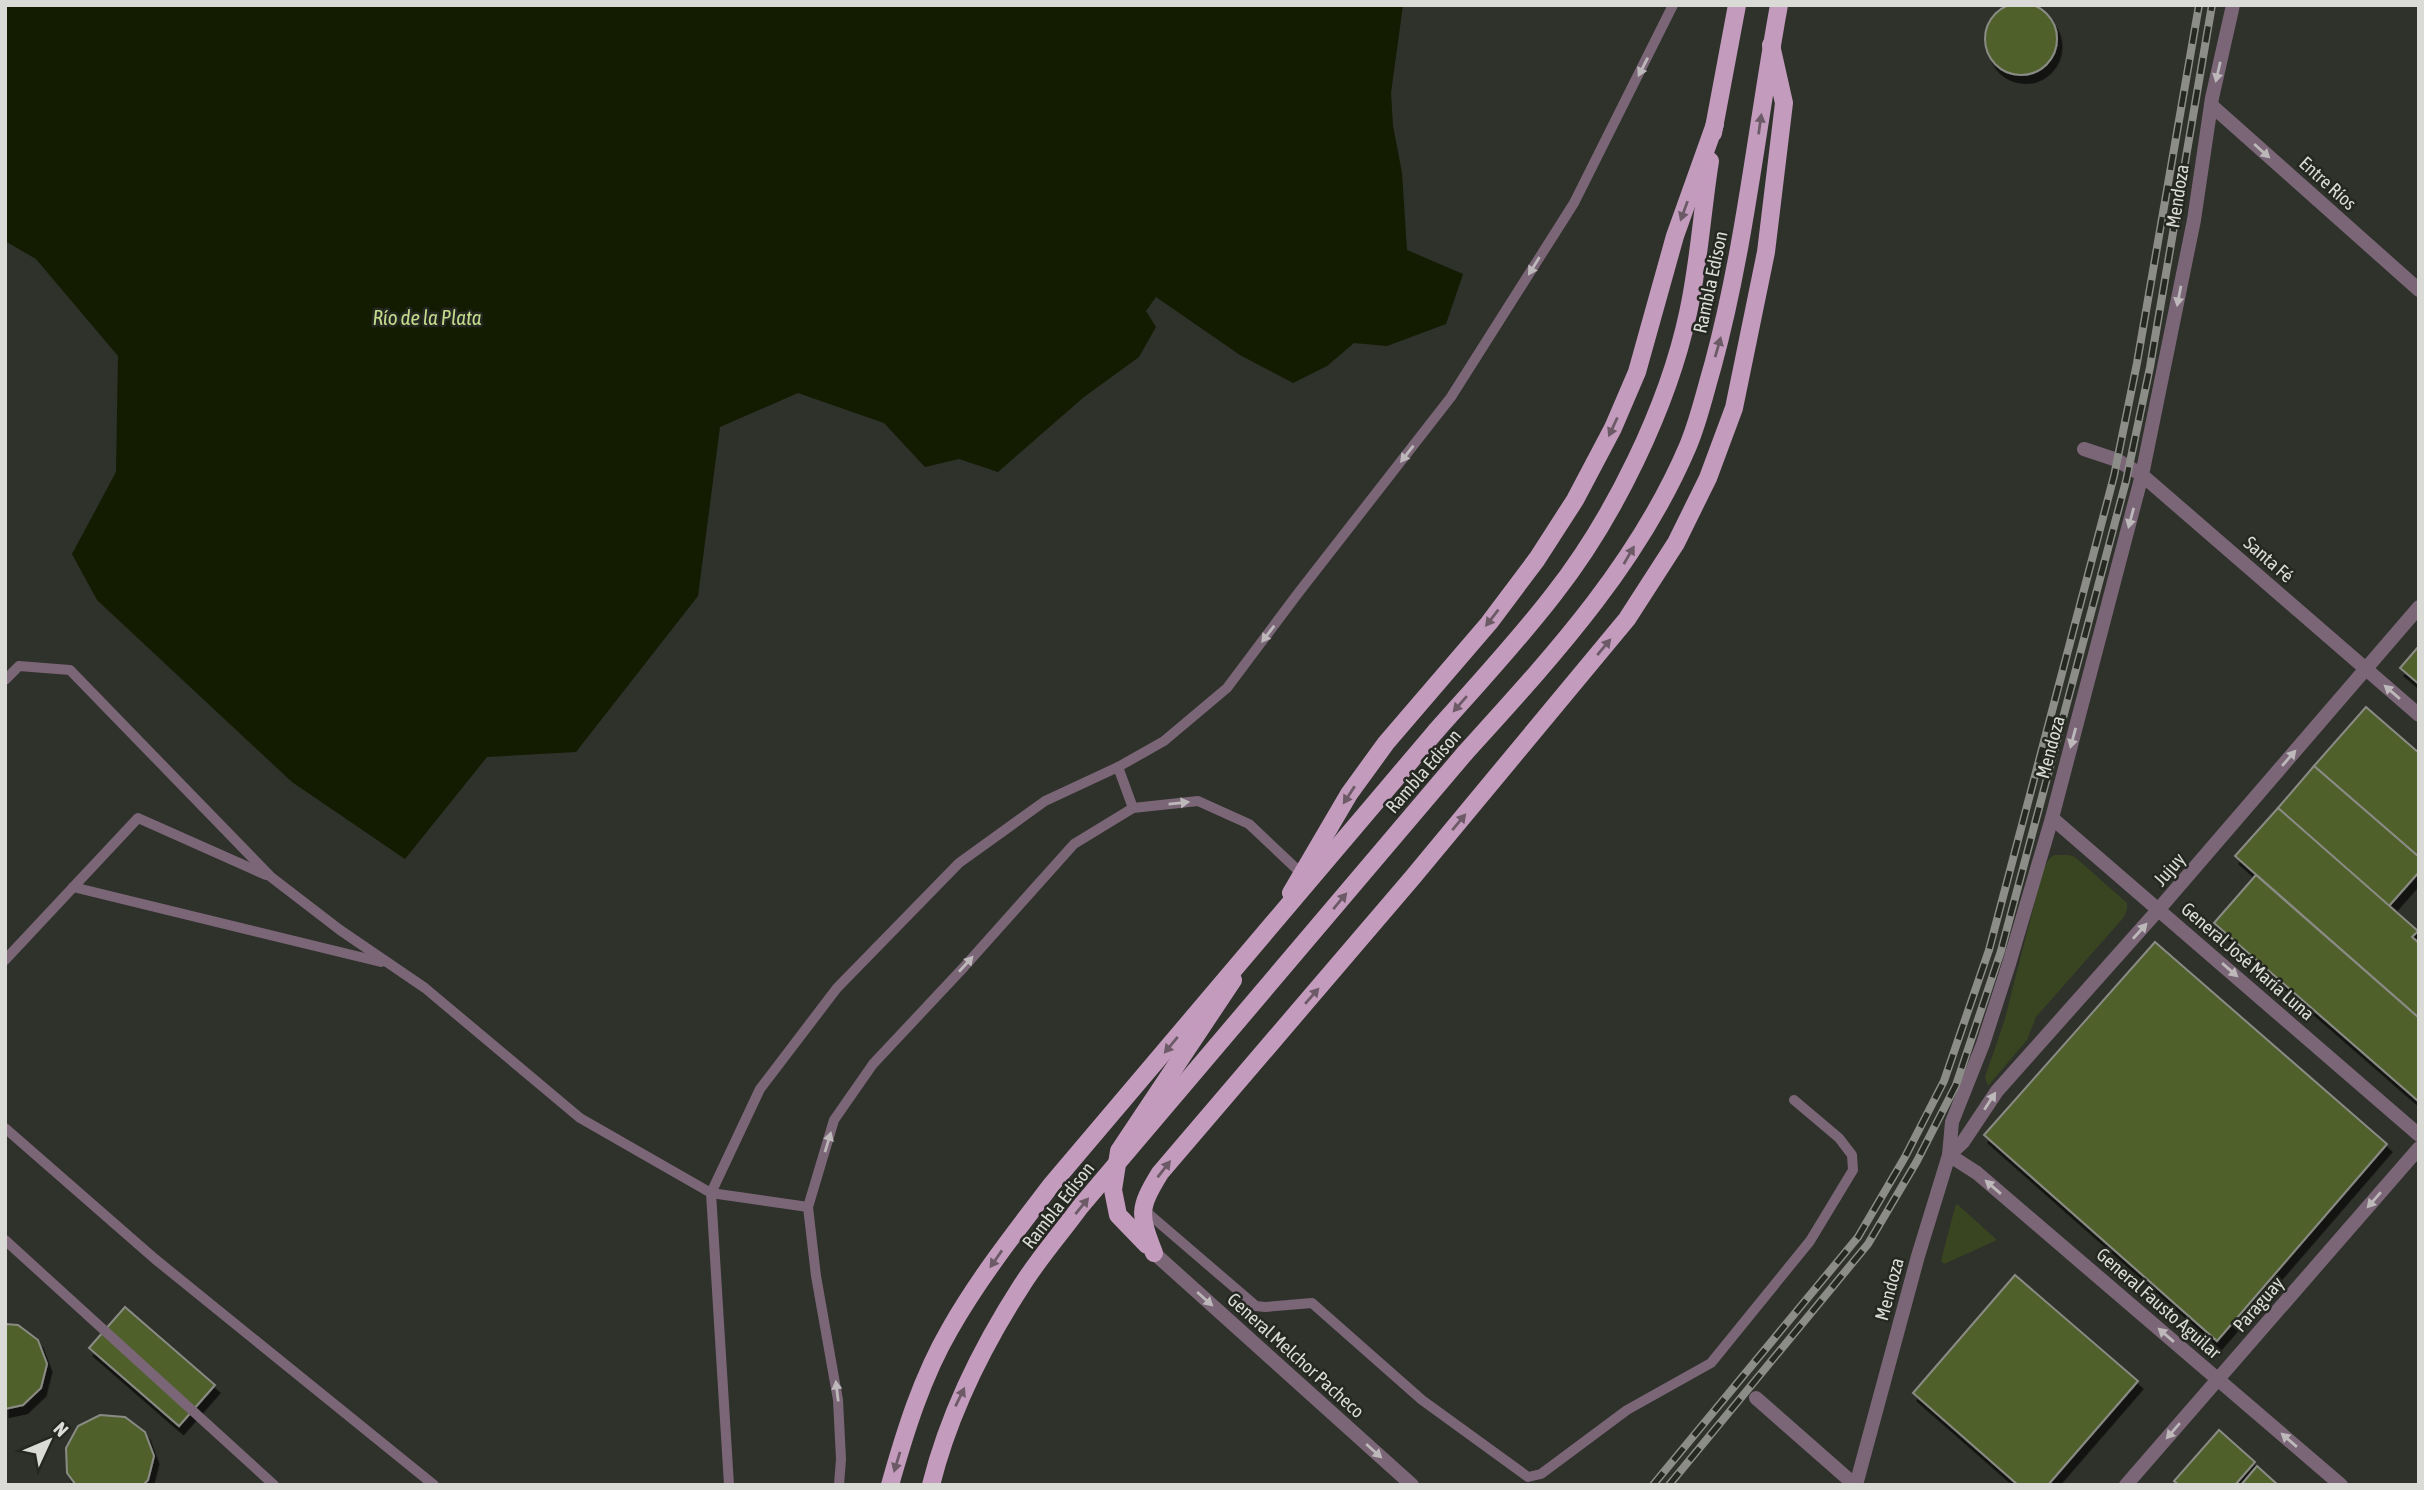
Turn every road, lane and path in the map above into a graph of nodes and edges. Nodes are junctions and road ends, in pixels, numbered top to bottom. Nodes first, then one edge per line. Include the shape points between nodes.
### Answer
1 (1673, 5) edge
2 (1737, 5) edge
3 (1779, 5) edge
4 (2233, 5) edge
5 (1771, 46) junction
6 (2211, 106) junction
7 (1715, 124) junction
8 (2419, 290) edge
9 (2084, 449) dead end
10 (2142, 475) junction
11 (2419, 607) edge
12 (2366, 668) junction
13 (5, 680) edge
14 (2419, 715) edge
15 (1118, 767) junction
16 (1133, 808) junction
17 (2052, 818) junction
18 (1303, 875) junction
19 (271, 877) junction
20 (73, 887) junction
21 (2159, 909) junction
22 (5, 960) edge
23 (425, 988) junction
24 (1794, 1100) dead end
25 (5, 1128) edge
26 (2419, 1135) edge
27 (2419, 1148) edge
28 (1949, 1155) junction
29 (711, 1194) junction
30 (807, 1207) junction
31 (1143, 1209) junction
32 (5, 1240) edge
33 (1154, 1253) junction
34 (2218, 1379) junction
35 (1756, 1398) dead end
36 (1528, 1481) edge
37 (274, 1485) edge
38 (435, 1485) edge
39 (729, 1485) edge
40 (839, 1485) edge
41 (890, 1485) edge
42 (931, 1485) edge
43 (1412, 1485) edge
44 (1855, 1485) edge
45 (2126, 1485) edge
46 (2341, 1485) edge

1 -> 15 lane via 1574,203 1451,397 1227,688 1164,741
2 - 7 main road, Rambla Edison
3 - 5 main road, Rambla Edison
4 -> 6 street, Mendoza
31 -> 5 main road via 1160,1173 1627,619 1676,543 1708,478 1734,408 1766,253 1784,103
42 -> 5 main road, Rambla Edison, bridge via 955,1407 984,1348 1023,1283 1080,1207 1586,617 1622,566 1689,444 1725,324 1751,189
6 -> 8 street, Entre Ríos
6 -> 10 street, Mendoza via 2194,220
7 -> 18 main road via 1675,236 1637,372 1575,500 1489,623 1386,743 1349,794
7 -> 41 main road, Rambla Edison, bridge via 1688,314 1665,387 1633,464 1593,537 1556,593 1052,1184 995,1259 948,1331 917,1400
9 - 10 street, Santa Fé
10 - 12 street, Santa Fé
10 -> 17 street, Mendoza
11 - 12 street, Jujuy
14 -> 12 street, Santa Fé
21 -> 12 street, Jujuy
13 - 19 lane via 19,666 70,670
15 - 16 lane
15 - 29 lane via 1045,801 959,863 837,988 760,1089
16 -> 18 lane via 1198,801 1249,824
30 -> 16 lane via 834,1120 873,1064 1074,844
17 - 21 street, General José María Luna
17 - 28 street, Mendoza via 1987,1030 1952,1122
18 - 33 main road via 1119,1151 1113,1190 1118,1214
19 - 20 lane via 138,818
19 - 23 lane
20 - 22 lane
20 - 23 lane via 378,960
21 -> 26 street, General José María Luna
28 -> 21 street, Jujuy via 1997,1091
23 - 29 lane via 580,1118
24 - 36 lane via 1852,1155 1853,1170 1810,1241 1711,1363 1627,1410
25 - 38 lane via 155,1259
27 -> 34 street, Paraguay
34 -> 28 street, General Fausto Aguilar via 1978,1173
28 - 44 street, Mendoza
29 - 30 lane
29 - 39 lane
40 -> 30 lane via 838,1400
31 - 33 main road via 1142,1222
31 - 36 lane via 1256,1306 1312,1303 1422,1400
32 - 37 lane
33 -> 43 street, General Melchor Pacheco
34 -> 45 street, Paraguay
46 -> 34 street, General Fausto Aguilar
35 - 44 street

